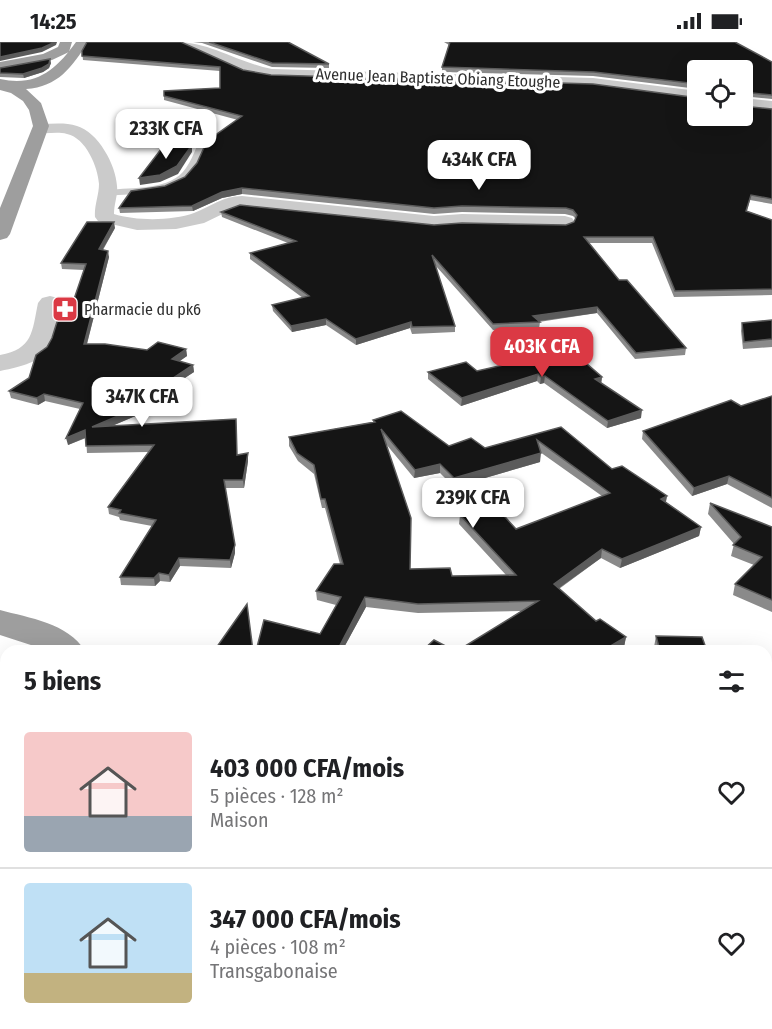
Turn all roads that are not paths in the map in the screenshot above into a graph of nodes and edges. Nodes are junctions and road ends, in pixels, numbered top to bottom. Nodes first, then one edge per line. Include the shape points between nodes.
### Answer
1 (66, 42) edge
2 (82, 42) edge
3 (183, 42) edge
4 (69, 64) junction
5 (0, 66) edge
6 (2, 87) edge
7 (61, 88) dead end
8 (687, 94) edge
9 (753, 104) edge
10 (772, 106) edge
11 (55, 110) dead end
12 (19, 113) dead end
13 (209, 125) dead end
14 (41, 128) junction
15 (108, 193) junction
16 (565, 222) edge
17 (0, 234) edge
18 (50, 303) dead end
19 (0, 363) edge
20 (0, 622) edge
21 (59, 645) edge

1 - 5 highway via 64,49 47,57
2 - 4 highway
3 - 8 street, Avenue Jean Baptiste Obiang Etoughe via 249,69 272,73 593,82
4 - 6 highway via 45,81
4 - 7 highway
6 - 12 highway
6 - 14 highway via 28,96 35,103
9 - 10 street
11 - 14 highway
13 - 15 lane via 184,176 156,186
14 - 15 street via 76,130 84,136 99,158
14 - 17 highway
15 - 16 street via 105,217 123,222 187,221 241,201 434,222
18 - 19 street via 42,344 20,359
20 - 21 highway via 50,638

